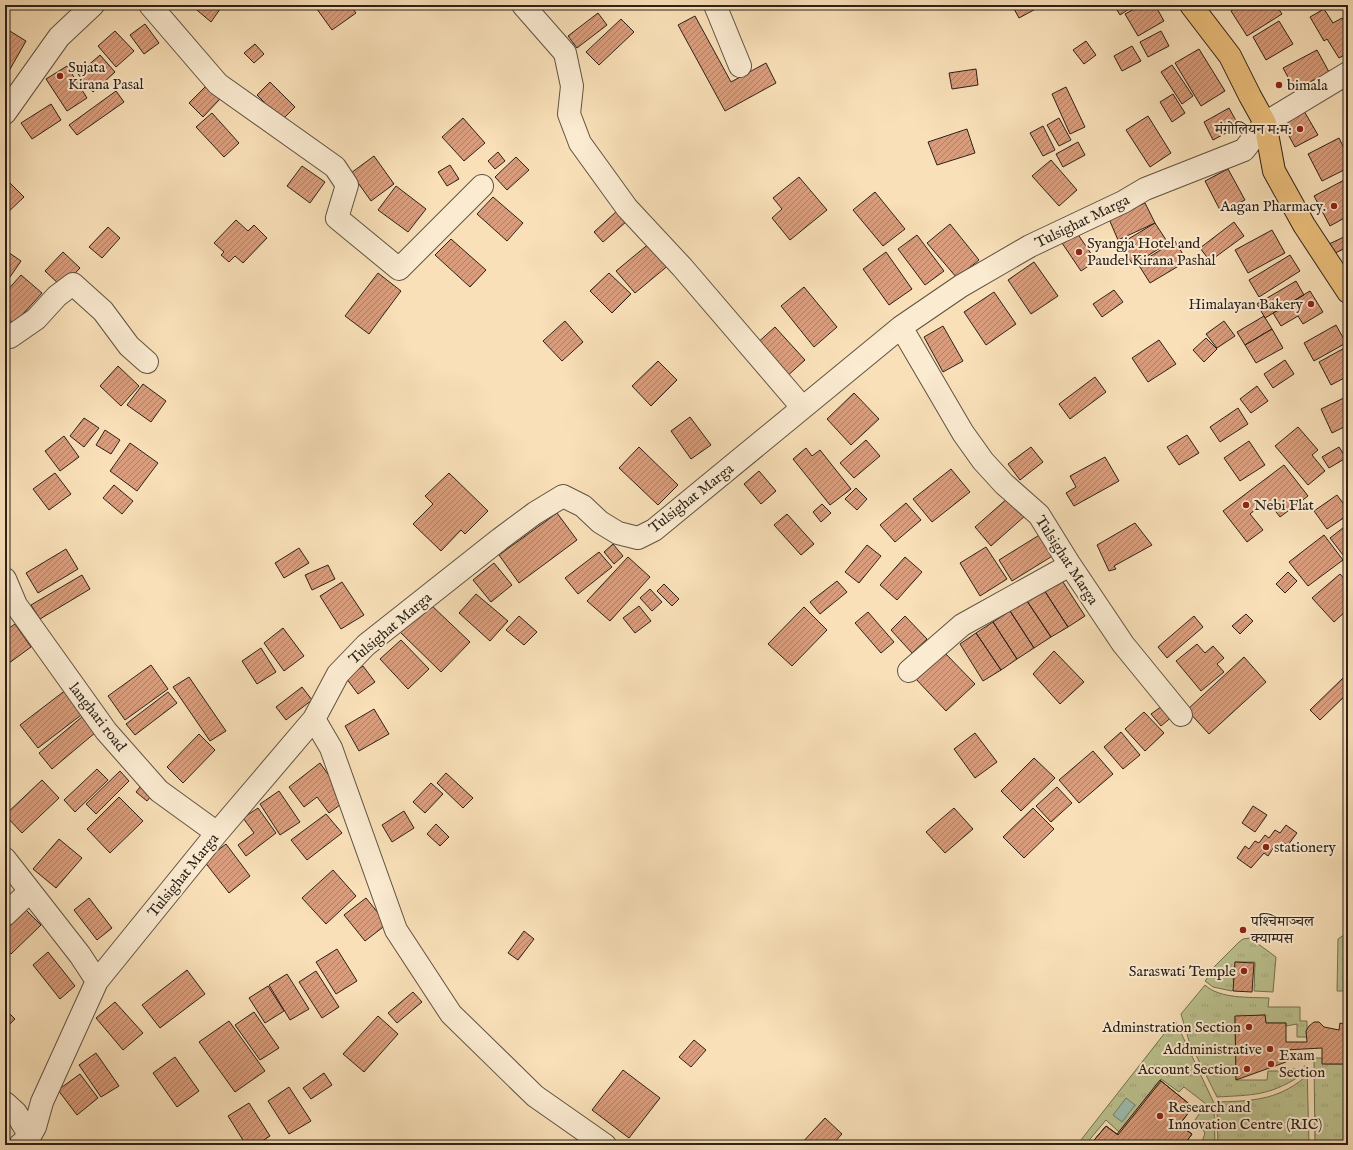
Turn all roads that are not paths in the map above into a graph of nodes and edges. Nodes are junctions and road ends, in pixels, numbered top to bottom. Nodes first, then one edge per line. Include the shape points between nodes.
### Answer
1 (93, 5) edge
2 (150, 5) edge
3 (523, 5) edge
4 (715, 5) edge
5 (1191, 5) edge
6 (740, 66) dead end
7 (1348, 73) edge
8 (5, 113) edge
9 (1265, 123) junction
10 (482, 186) dead end
11 (1348, 292) edge
12 (901, 327) junction
13 (5, 335) edge
14 (147, 362) dead end
15 (802, 407) junction
16 (1070, 565) junction
17 (5, 579) edge
18 (910, 671) dead end
19 (1181, 715) dead end
20 (314, 719) junction
21 (217, 833) junction
22 (5, 859) edge
23 (30, 891) junction
24 (5, 915) edge
25 (97, 982) junction
26 (5, 1103) edge
27 (25, 1140) edge
28 (605, 1145) edge

1 - 8 street via 59,37
2 - 10 street via 218,84 335,167 347,185 337,218 399,269
3 - 15 street via 565,53 572,86 569,114 580,143 627,208 682,267
4 - 6 street
5 - 9 main road via 1230,56
7 - 9 street
9 - 11 main road via 1274,171 1304,226
9 - 12 street, Tulsighat Marga via 1244,150 1145,189 1030,246 961,286
12 - 15 street, Tulsighat Marga
12 - 16 street, Tulsighat Marga via 963,433 983,462 1039,515
13 - 14 street via 10,337 36,319 57,296 73,284 103,311 129,346
15 - 20 street, Tulsighat Marga via 708,487 654,530 638,538 618,533 600,522 583,506 563,496 535,512 366,645 338,674
16 - 18 street via 962,625
16 - 19 street, Tulsighat Marga via 1123,644
17 - 21 street, langhari road via 16,605 106,731 159,791
20 - 21 street, Tulsighat Marga
20 - 28 street via 331,748 396,930 443,1001 452,1014 535,1096
21 - 25 street, Tulsighat Marga
22 - 23 street
23 - 24 street
23 - 25 street via 80,955
25 - 27 street, Tulsighat Marga via 42,1102 35,1127
26 - 27 street via 16,1113

